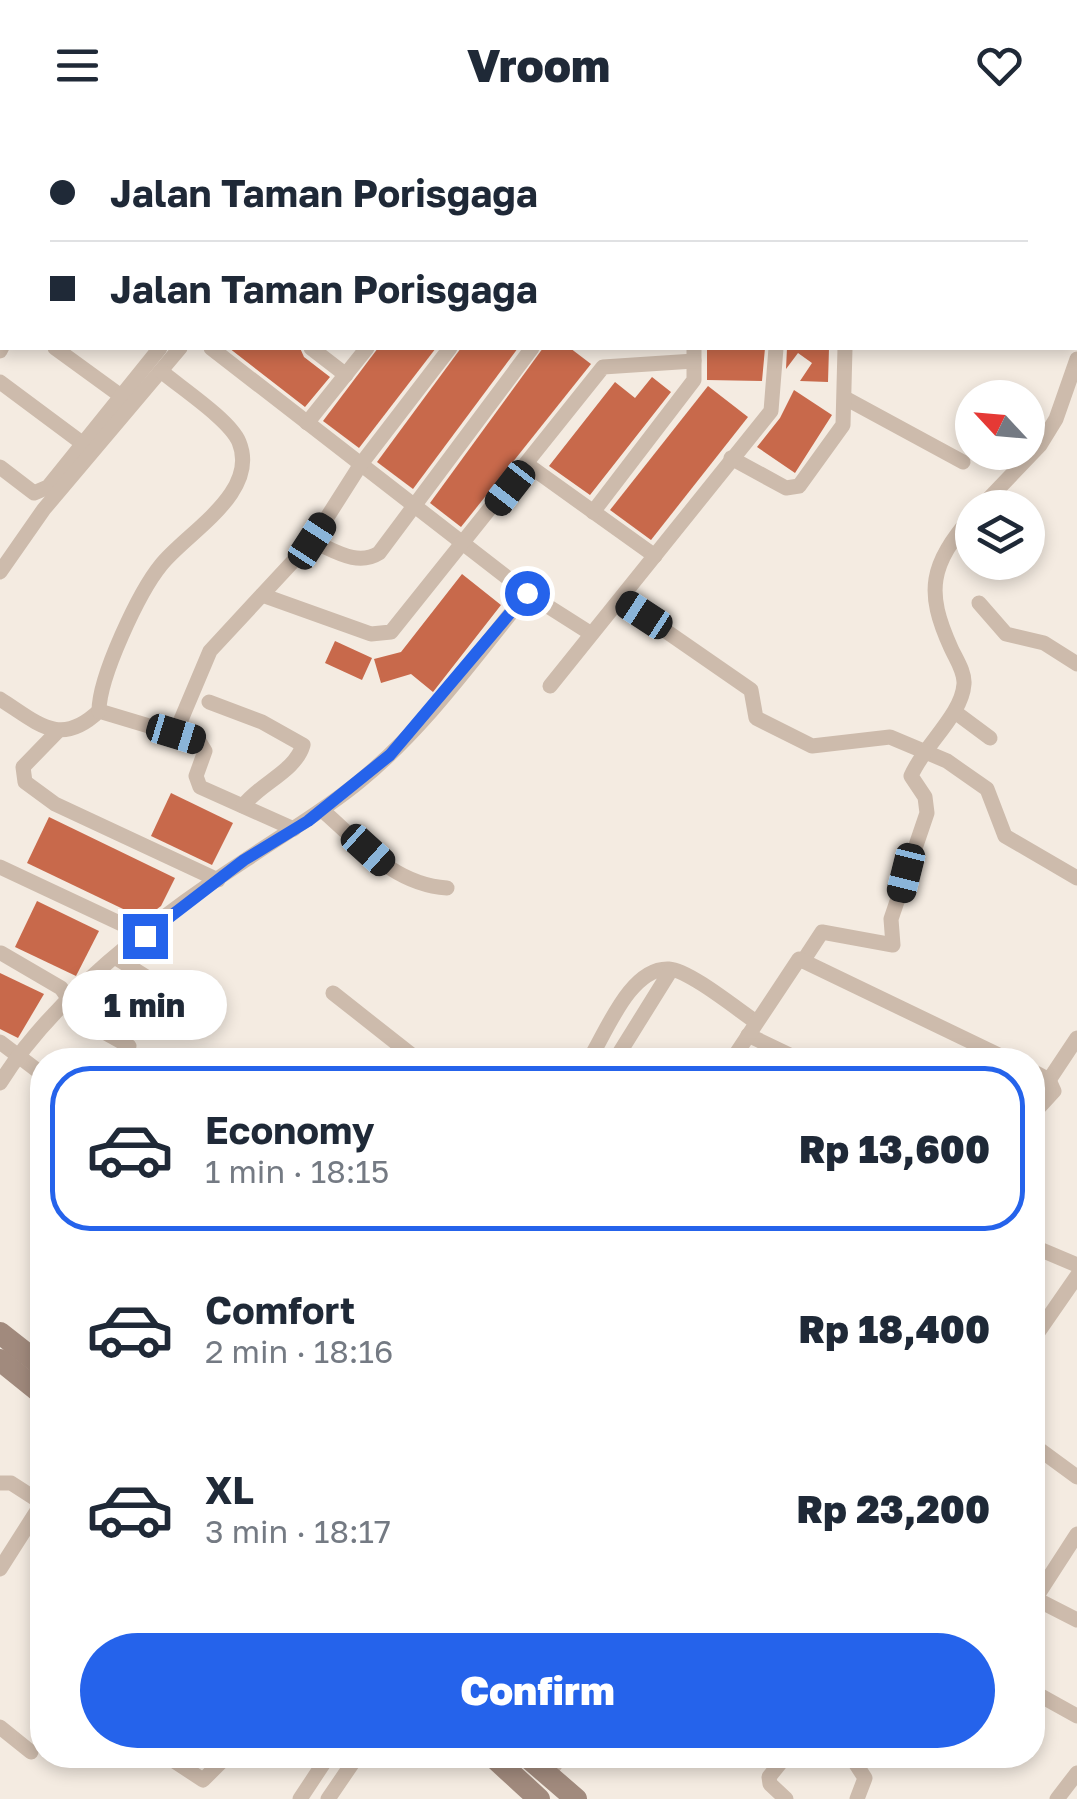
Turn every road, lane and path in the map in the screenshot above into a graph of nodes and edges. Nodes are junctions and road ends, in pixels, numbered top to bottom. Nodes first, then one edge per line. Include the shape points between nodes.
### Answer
1 (58, 350) edge
2 (158, 350) edge
3 (178, 350) edge
4 (214, 350) edge
5 (314, 350) edge
6 (365, 350) edge
7 (448, 350) edge
8 (530, 350) edge
9 (776, 350) edge
10 (846, 350) edge
11 (694, 354) edge
12 (1077, 359) edge
13 (161, 370) junction
14 (346, 375) junction
15 (0, 382) edge
16 (121, 396) junction
17 (845, 398) junction
18 (1061, 406) junction
19 (1077, 415) edge
20 (308, 423) junction
21 (82, 443) junction
22 (731, 458) junction
23 (955, 458) edge
24 (361, 464) junction
25 (528, 465) junction
26 (0, 466) edge
27 (997, 490) edge
28 (412, 506) junction
29 (593, 512) junction
30 (312, 541) junction
31 (955, 544) edge
32 (464, 546) junction
33 (654, 556) junction
34 (0, 572) edge
35 (527, 593) junction
36 (262, 594) junction
37 (621, 600) junction
38 (979, 603) dead end
39 (590, 633) junction
40 (1077, 664) edge
41 (550, 686) dead end
42 (0, 699) edge
43 (209, 702) dead end
44 (99, 711) junction
45 (955, 712) junction
46 (57, 732) junction
47 (176, 734) junction
48 (990, 738) dead end
49 (923, 749) junction
50 (243, 806) junction
51 (322, 810) junction
52 (294, 830) junction
53 (0, 867) edge
54 (1077, 878) edge
55 (218, 880) junction
56 (447, 888) dead end
57 (145, 936) junction
58 (0, 953) edge
59 (116, 958) junction
60 (803, 961) junction
61 (671, 970) junction
62 (333, 993) dead end
63 (70, 998) junction
64 (195, 1007) dead end
65 (752, 1028) junction
66 (1077, 1038) edge
67 (0, 1042) edge
68 (128, 1046) dead end
69 (403, 1048) edge
70 (597, 1048) edge
71 (622, 1048) edge
72 (740, 1048) edge
73 (782, 1048) edge
74 (984, 1048) edge
75 (17, 1056) junction
76 (30, 1065) edge
77 (1045, 1078) edge
78 (1049, 1080) junction
79 (0, 1083) edge
80 (1045, 1101) edge
81 (1045, 1251) edge
82 (1077, 1265) edge
83 (1077, 1276) edge
84 (1045, 1323) edge
85 (0, 1333) edge
86 (30, 1357) edge
87 (0, 1360) edge
88 (30, 1384) edge
89 (1045, 1454) edge
90 (1077, 1477) edge
91 (0, 1483) edge
92 (30, 1494) edge
93 (30, 1522) edge
94 (1077, 1534) edge
95 (0, 1568) edge
96 (1045, 1582) edge
97 (1045, 1604) edge
98 (1077, 1620) edge
99 (1045, 1698) edge
100 (1077, 1716) edge
101 (0, 1727) edge
102 (30, 1751) edge
103 (185, 1768) edge
104 (215, 1768) edge
105 (321, 1768) edge
106 (349, 1768) edge
107 (504, 1768) edge
108 (541, 1768) edge
109 (552, 1768) edge
110 (776, 1768) edge
111 (859, 1768) edge
112 (548, 1774) junction
113 (1077, 1774) edge
114 (534, 1797) edge
115 (1060, 1798) edge
116 (300, 1799) edge
117 (328, 1799) edge
118 (576, 1799) edge
119 (786, 1799) edge
120 (857, 1799) edge

1 - 16 street
2 - 16 street
3 - 13 street
4 - 20 street
5 - 14 street
6 - 14 street
7 - 24 street
8 - 28 street
9 - 22 street via 775,402
10 - 17 street
11 - 25 street via 604,368
11 - 29 street via 694,380
12 - 18 street
13 - 34 street
13 - 44 street via 231,428 243,456 241,469 223,503 161,564 104,672
14 - 20 street
15 - 21 street
16 - 21 street
17 - 22 street via 841,431 795,488
17 - 23 street
18 - 19 street
18 - 27 street via 1040,445
20 - 24 street
21 - 26 street via 40,492
22 - 33 street
24 - 28 street
24 - 30 street
25 - 29 street
25 - 32 street
28 - 30 street via 379,553 366,560
28 - 32 street
29 - 33 street
30 - 36 street
31 - 45 street via 932,597 965,679
32 - 35 street
32 - 36 street via 399,628 382,634
33 - 37 street
35 - 39 street
35 - 51 street via 416,730
36 - 47 street via 201,666
37 - 39 street
37 - 49 street via 751,690 764,726 812,746 871,736
38 - 40 street via 1006,634 1044,642
39 - 41 street
42 - 46 street
43 - 50 street via 303,745 296,760
44 - 46 street via 77,729
44 - 47 street
45 - 48 street
45 - 49 street
46 - 55 street via 23,767 24,782 55,804
47 - 50 street via 204,747 200,786
49 - 54 street via 987,789 1005,836
49 - 60 street via 910,776 927,813 891,919 892,945 822,932
50 - 52 street
51 - 52 street
51 - 56 street via 390,870 416,884
52 - 55 street
53 - 57 street
55 - 57 street
57 - 59 street
58 - 63 street
59 - 63 street
59 - 64 street
60 - 65 street
60 - 74 street
61 - 65 street
61 - 70 street via 635,985
61 - 71 street
62 - 69 street
63 - 68 street via 84,1021
63 - 75 street
65 - 72 street
65 - 73 street
66 - 78 street
67 - 75 street
75 - 76 street
75 - 79 street
77 - 78 street
78 - 80 street via 1054,1092
81 - 82 street
83 - 84 street
85 - 86 street
87 - 88 street
89 - 90 street
91 - 92 street
93 - 95 street
94 - 96 street
97 - 98 street
99 - 100 street
101 - 102 street
103 - 104 street via 203,1780
105 - 116 street
106 - 117 street
107 - 114 street
108 - 112 street
109 - 112 street
110 - 119 street via 770,1784
111 - 120 street via 866,1778
112 - 114 street
112 - 118 street
113 - 115 street

